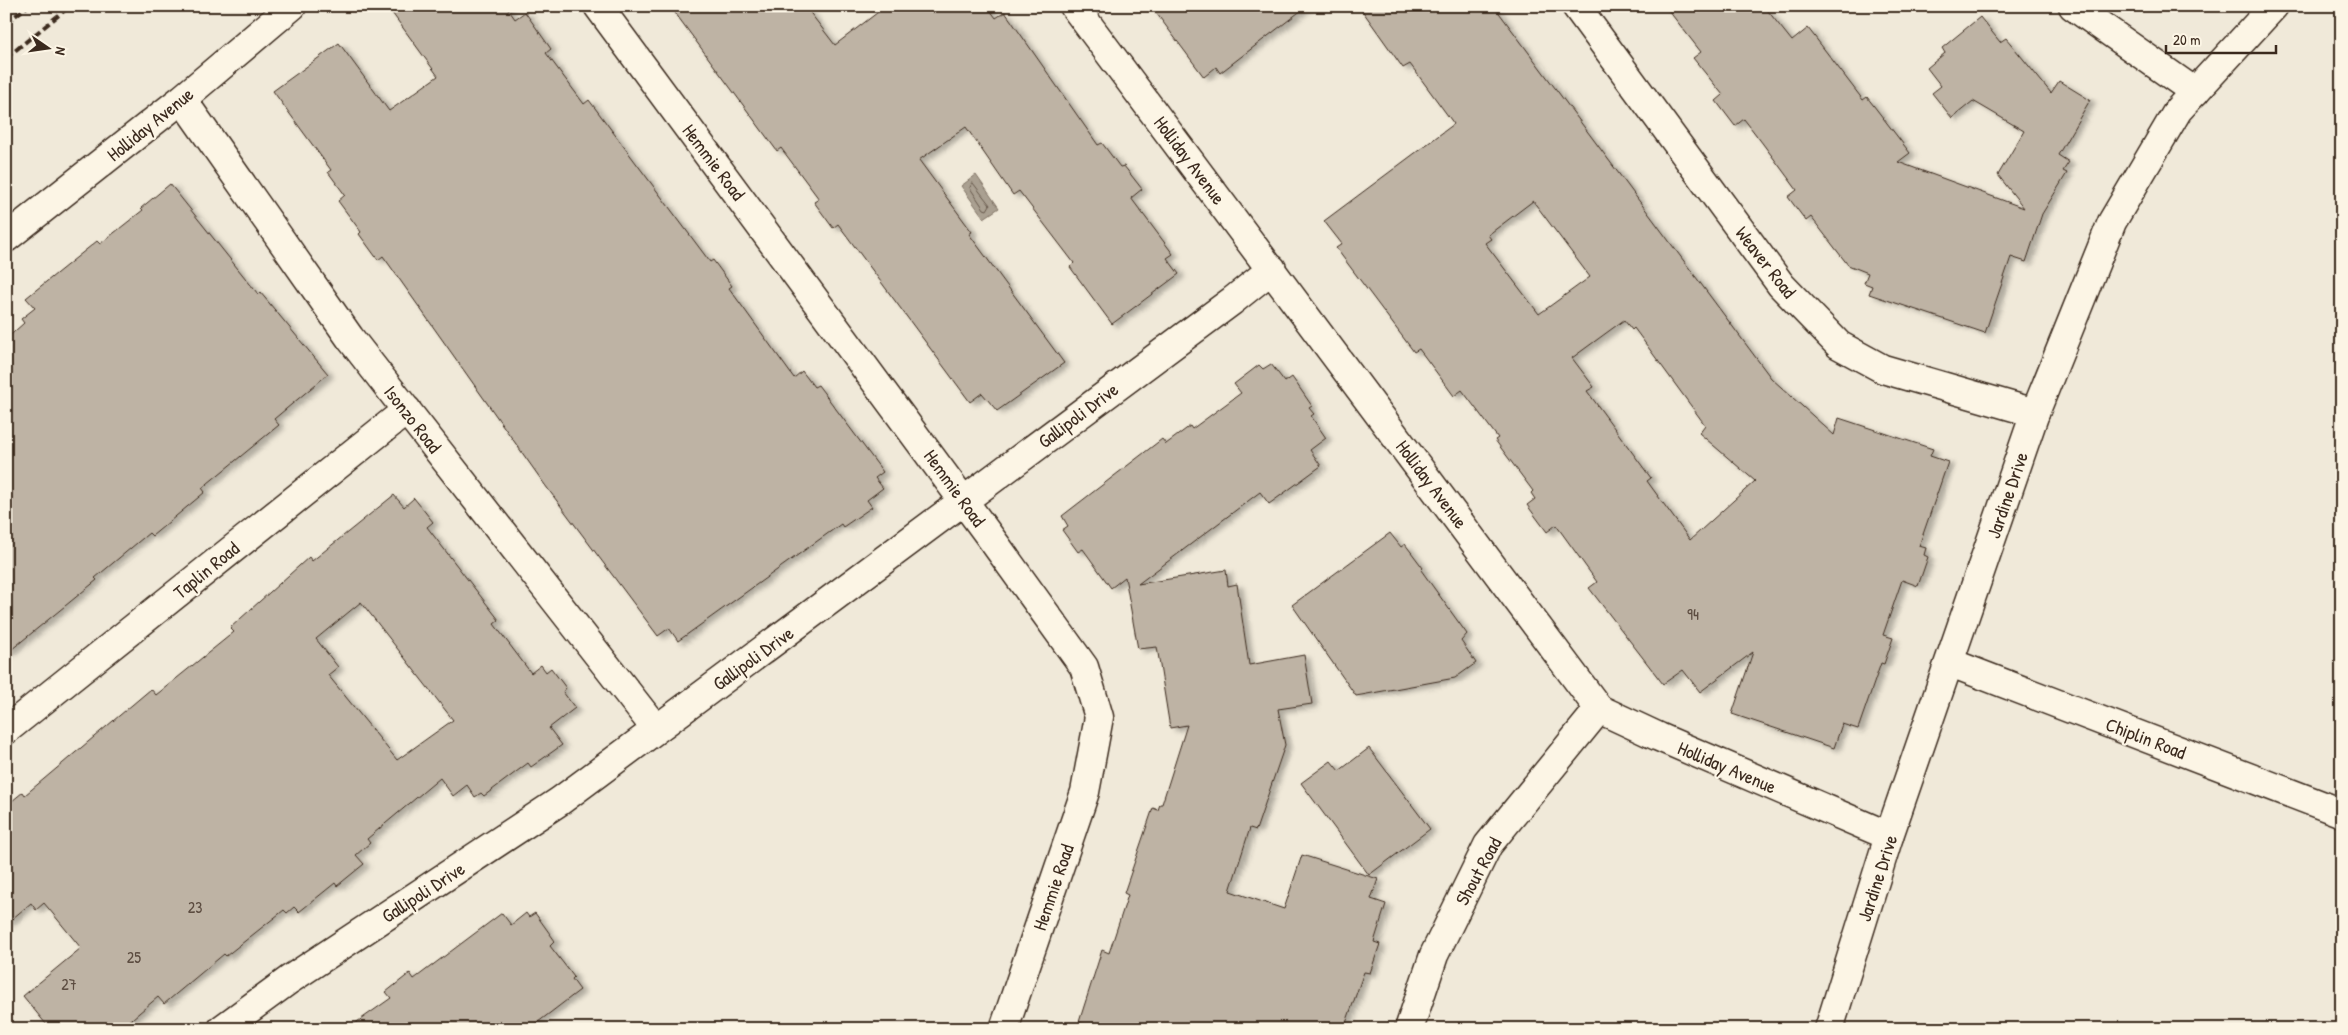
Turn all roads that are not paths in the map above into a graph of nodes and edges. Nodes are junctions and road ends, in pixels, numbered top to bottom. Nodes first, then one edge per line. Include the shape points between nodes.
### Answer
1 (292, 6) edge
2 (598, 6) edge
3 (1074, 6) edge
4 (1576, 6) edge
5 (2073, 6) edge
6 (2274, 6) edge
7 (2194, 92) junction
8 (182, 99) junction
9 (6, 238) edge
10 (1272, 269) junction
11 (407, 410) junction
12 (2035, 413) junction
13 (964, 500) junction
14 (1950, 663) junction
15 (1599, 709) junction
16 (656, 729) junction
17 (6, 730) edge
18 (2342, 813) edge
19 (1889, 836) junction
20 (222, 1029) edge
21 (1004, 1029) edge
22 (1409, 1029) edge
23 (1829, 1029) edge

1 - 8 street, Holliday Avenue
2 - 13 street, Hemmie Road
3 - 10 street, Holliday Avenue
4 - 12 street, Weaver Road via 1781,285 1839,344 1883,369
5 - 7 street
6 - 7 street, Jardine Drive
7 - 12 street, Jardine Drive via 2178,110 2112,222
8 - 9 street, Holliday Avenue
8 - 11 street, Isonzo Road via 350,338
10 - 13 street, Gallipoli Drive
10 - 15 street, Holliday Avenue
11 - 16 street, Isonzo Road
11 - 17 street, Taplin Road
12 - 14 street, Jardine Drive
13 - 16 street, Gallipoli Drive
13 - 21 street, Hemmie Road via 1084,667 1099,718 1085,792
14 - 18 street, Chiplin Road
14 - 19 street, Jardine Drive
15 - 19 street, Holliday Avenue
15 - 22 street, Shout Road via 1488,845 1434,955
16 - 20 street, Gallipoli Drive via 560,802 289,980
19 - 23 street, Jardine Drive

